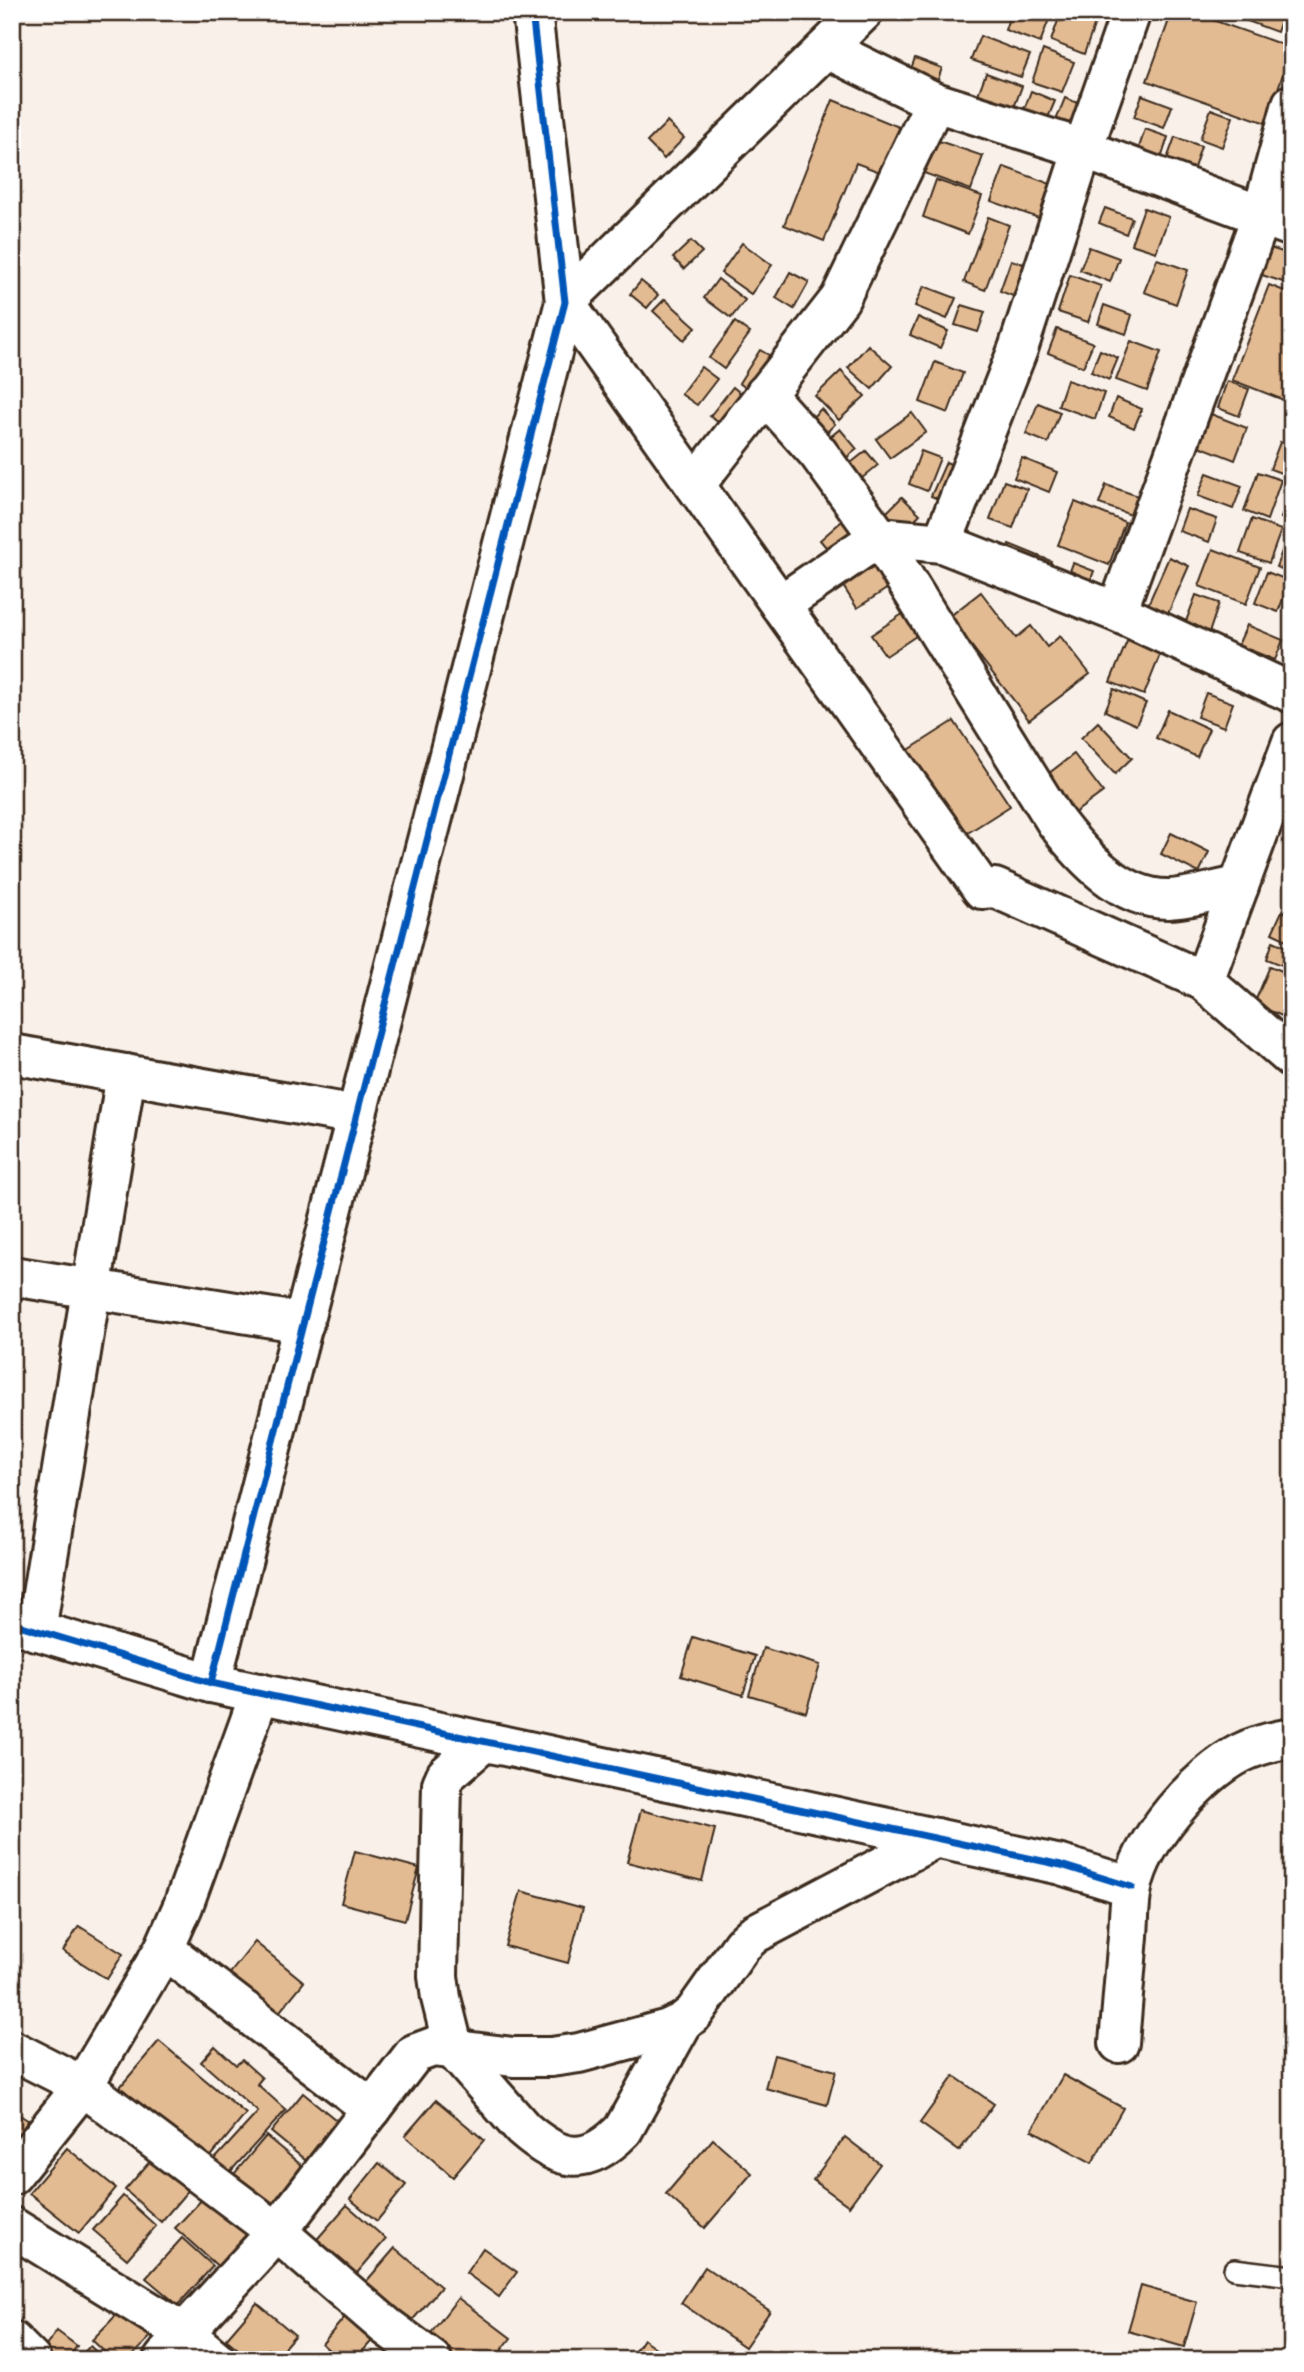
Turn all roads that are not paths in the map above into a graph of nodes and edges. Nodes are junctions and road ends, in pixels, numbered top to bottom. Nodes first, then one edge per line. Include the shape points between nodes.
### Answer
1 (532, 12) edge
2 (863, 12) edge
3 (1131, 12) edge
4 (827, 49) junction
5 (935, 102) junction
6 (1292, 104) edge
7 (1083, 149) junction
8 (1277, 220) edge
9 (565, 302) junction
10 (765, 394) junction
11 (695, 485) junction
12 (879, 537) junction
13 (942, 543) junction
14 (780, 605) junction
15 (1117, 612) junction
16 (1292, 693) edge
17 (1292, 742) edge
18 (1239, 886) junction
19 (1205, 981) junction
20 (12, 1054) edge
21 (1292, 1058) edge
22 (126, 1074) junction
23 (356, 1115) junction
24 (12, 1276) edge
25 (91, 1288) junction
26 (304, 1323) junction
27 (24, 1627) edge
28 (211, 1683) junction
29 (260, 1693) junction
30 (1292, 1738) edge
31 (484, 1741) junction
32 (936, 1838) junction
33 (1132, 1887) junction
34 (164, 1949) junction
35 (683, 2022) junction
36 (1119, 2043) dead end
37 (12, 2050) edge
38 (454, 2050) junction
39 (83, 2086) junction
40 (372, 2109) junction
41 (12, 2175) edge
42 (12, 2227) edge
43 (277, 2232) junction
44 (1234, 2269) dead end
45 (1292, 2276) edge
46 (12, 2342) edge
47 (174, 2346) edge
48 (31, 2360) edge
49 (216, 2360) edge
50 (432, 2360) edge

1 - 9 street
2 - 4 street
3 - 7 street
4 - 5 street
4 - 9 street
5 - 7 street
5 - 10 street via 840,299
6 - 8 street
7 - 8 street
7 - 13 street via 1018,349
8 - 15 street
9 - 11 street
9 - 23 street
10 - 11 street
10 - 12 street via 818,453
11 - 14 street
12 - 13 street
12 - 14 street
12 - 18 street via 1079,852 1122,885 1156,897 1169,899
13 - 15 street
14 - 19 street via 982,888 995,888
15 - 16 street
17 - 18 street
18 - 19 street
19 - 21 street
20 - 22 street
22 - 23 street
22 - 25 street
23 - 26 street
24 - 25 street
25 - 26 street
25 - 27 street
26 - 28 street
27 - 28 street
28 - 29 street
29 - 31 street
29 - 34 street via 184,1906
30 - 33 street via 1241,1753 1197,1787 1153,1840
31 - 32 street
31 - 38 street via 442,1784 438,1976
32 - 33 street via 1061,1865
32 - 35 street via 754,1934
33 - 36 street
34 - 39 street
34 - 40 street
35 - 38 street via 551,2057
35 - 38 street via 623,2130 609,2145 578,2157 552,2150 523,2129
37 - 39 street
38 - 40 street via 433,2047 414,2054
39 - 41 street
39 - 43 street
40 - 43 street
42 - 47 street
43 - 47 street
43 - 50 street
44 - 45 lane
46 - 48 street
47 - 49 street

